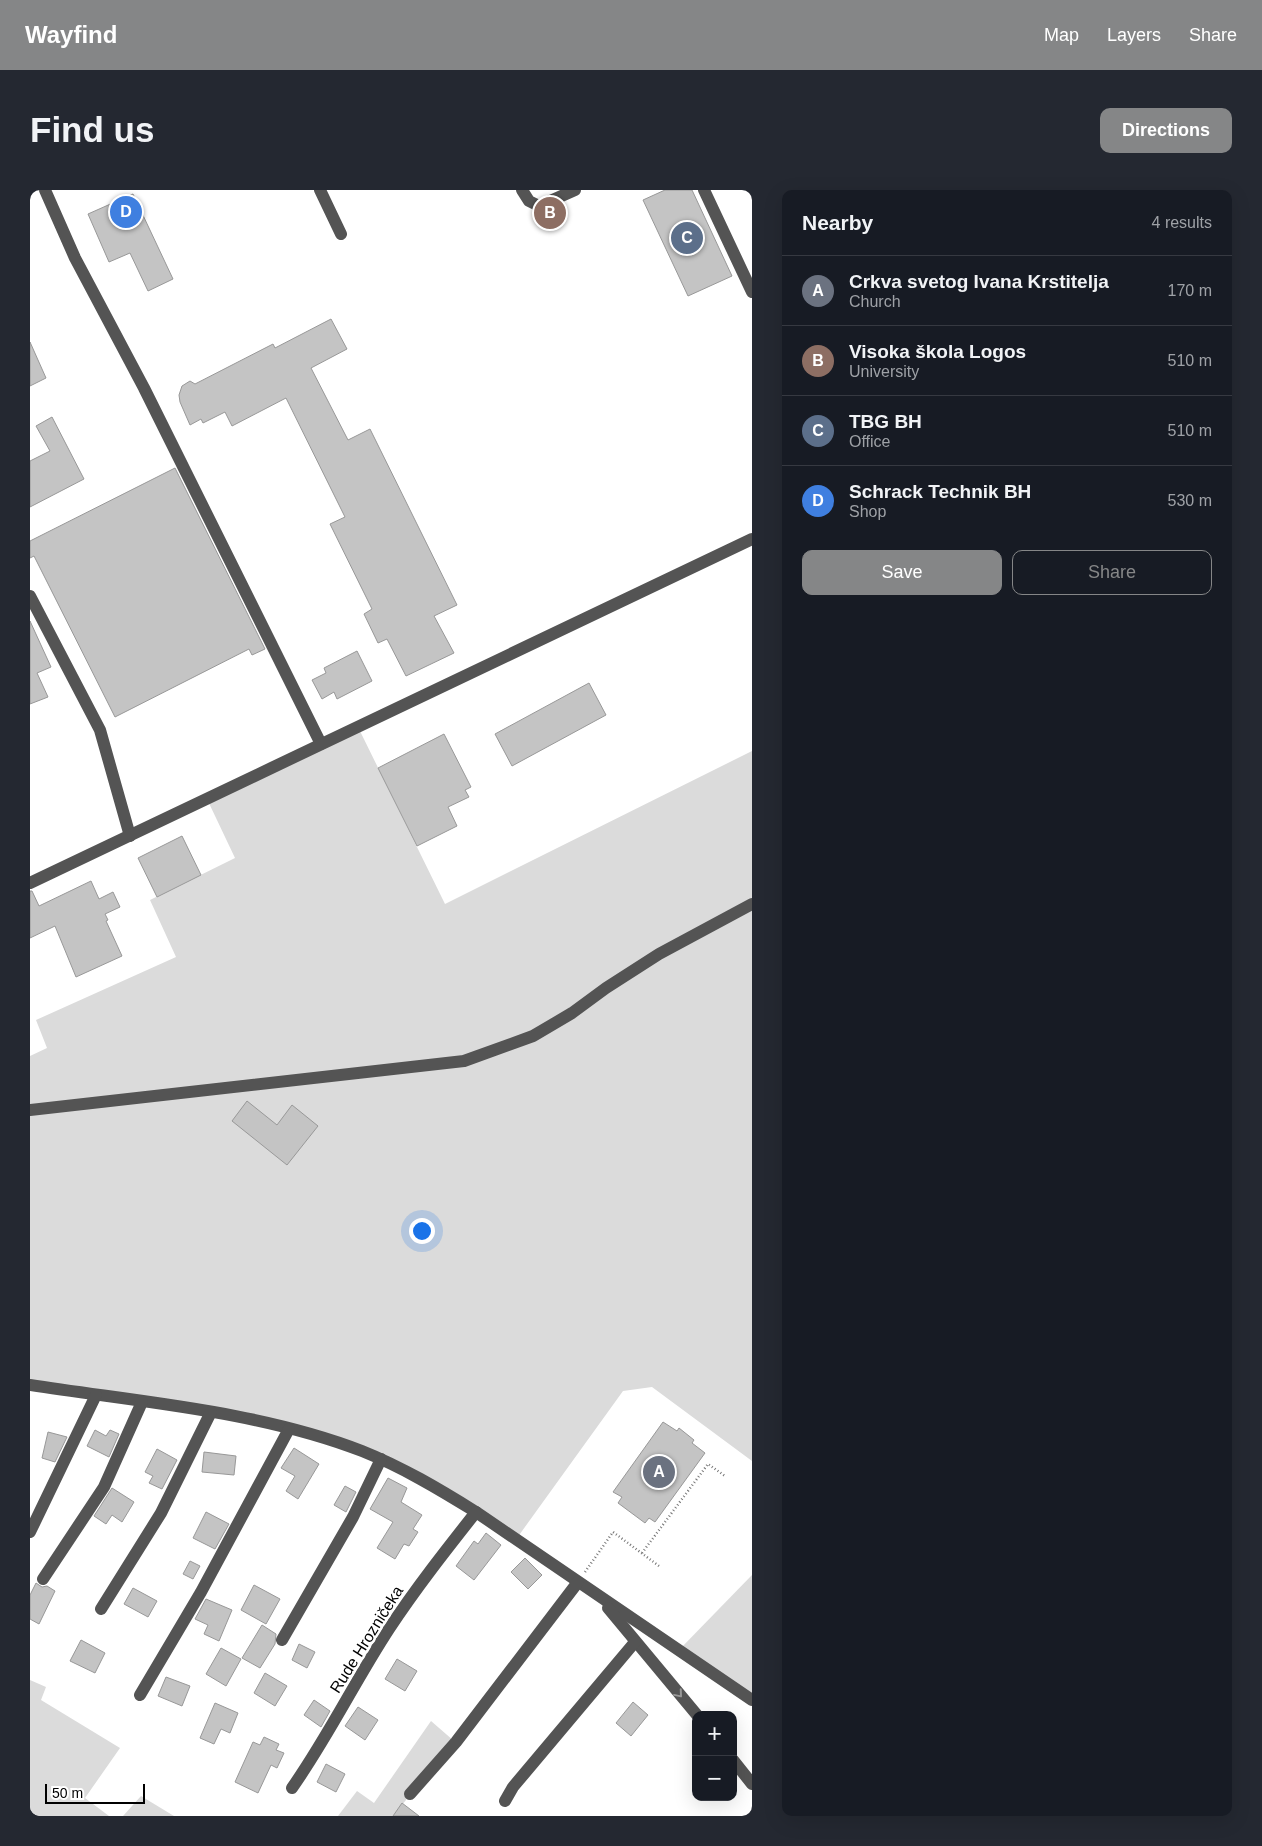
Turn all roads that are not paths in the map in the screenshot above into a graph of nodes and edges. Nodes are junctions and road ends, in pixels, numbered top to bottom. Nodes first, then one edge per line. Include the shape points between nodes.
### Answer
1 (44, 190) edge
2 (320, 190) edge
3 (522, 190) edge
4 (575, 190) edge
5 (704, 190) edge
6 (341, 234) dead end
7 (752, 292) edge
8 (752, 538) edge
9 (30, 596) edge
10 (321, 744) junction
11 (130, 836) junction
12 (30, 883) edge
13 (752, 904) edge
14 (30, 1110) edge
15 (30, 1385) edge
16 (96, 1395) junction
17 (142, 1402) junction
18 (211, 1412) junction
19 (288, 1429) junction
20 (380, 1459) junction
21 (476, 1512) junction
22 (30, 1532) edge
23 (44, 1579) dead end
24 (578, 1582) junction
25 (600, 1598) junction
26 (101, 1609) dead end
27 (282, 1640) dead end
28 (635, 1642) junction
29 (140, 1695) dead end
30 (752, 1700) edge
31 (694, 1711) edge
32 (737, 1765) edge
33 (752, 1784) edge
34 (292, 1788) dead end
35 (410, 1794) dead end
36 (505, 1801) dead end

1 - 10 street via 74,258 144,388
2 - 6 street
3 - 4 street via 539,206
5 - 7 street
8 - 10 street
9 - 11 street via 100,730
10 - 11 street
11 - 12 street
13 - 14 street via 659,954 534,1036 464,1061
15 - 16 street
16 - 17 street
16 - 22 street
17 - 18 street
17 - 23 street via 104,1487
18 - 19 street
18 - 26 street via 161,1512
19 - 20 street via 330,1440
19 - 29 street via 202,1592
20 - 21 street
20 - 27 street via 353,1517
21 - 24 street
21 - 34 street, Rude Hrozničeka via 417,1587 358,1679 316,1755
24 - 25 street
24 - 35 street via 456,1742
25 - 28 street
25 - 30 street
28 -> 31 street
28 - 36 street via 513,1787
32 - 33 street

